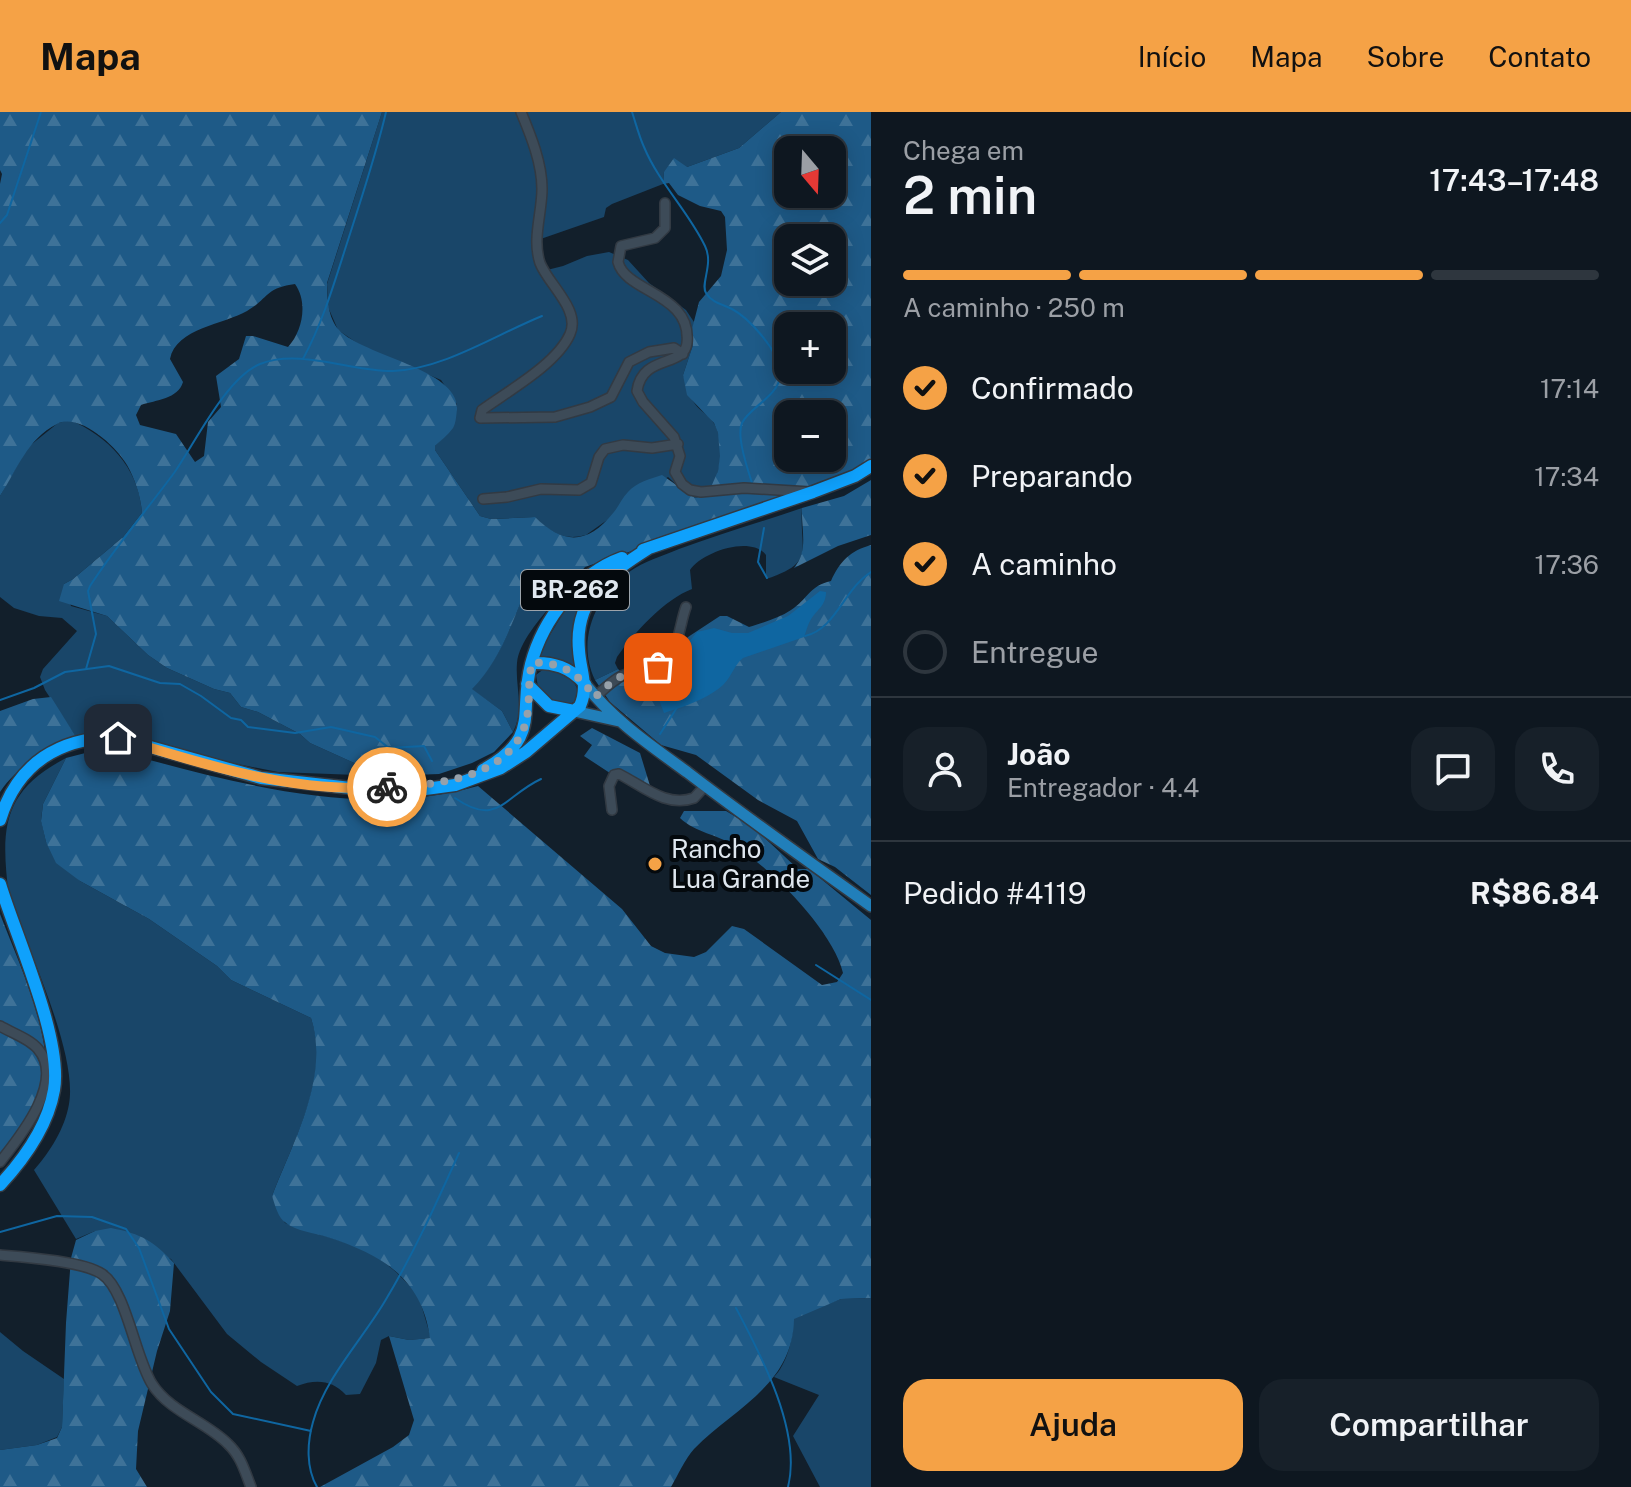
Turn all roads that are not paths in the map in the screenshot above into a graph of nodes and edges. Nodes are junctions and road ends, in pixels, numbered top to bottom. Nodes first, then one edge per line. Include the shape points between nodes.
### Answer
1 (521, 112) edge
2 (665, 203) dead end
3 (683, 354) junction
4 (678, 444) junction
5 (871, 466) edge
6 (813, 492) junction
7 (483, 499) dead end
8 (649, 548) junction
9 (686, 607) dead end
10 (532, 663) junction
11 (527, 684) junction
12 (585, 684) junction
13 (595, 697) junction
14 (574, 711) junction
15 (620, 721) junction
16 (705, 786) junction
17 (362, 789) junction
18 (612, 810) dead end
19 (0, 820) edge
20 (0, 884) edge
21 (871, 906) edge
22 (0, 1026) edge
23 (0, 1162) edge
24 (0, 1185) edge
25 (0, 1255) edge
26 (251, 1487) edge

1 - 3 street via 541,170 540,263 571,314 572,332 556,353 482,410 480,418 568,415 611,397 623,370 638,356 674,348
2 - 3 street via 660,236 621,246 618,262 624,274 654,292 684,321
3 - 4 street via 647,369 637,391
4 - 6 street via 675,472 690,490
4 - 7 street via 605,449 591,483 579,490 541,489
5 - 6 highway, BR-262
6 - 8 highway, BR-262
8 - 10 highway, BR-262 via 590,575 550,620
8 - 12 highway, BR-262 via 609,574 585,608 579,651
9 - 13 street via 675,645 658,667 622,676
10 - 11 highway, BR-262
10 - 12 highway via 554,663
11 - 14 highway via 549,706
11 - 17 highway, BR-262 via 521,736 492,764 436,783
12 - 13 main road
12 - 14 highway, BR-262
13 - 15 main road
14 - 15 main road
14 - 17 highway, BR-262 via 526,752 484,776 422,791
15 - 16 main road
16 - 18 street via 694,798 676,801 614,775 609,786
16 - 21 main road
17 - 19 highway, BR-262 via 261,778 98,737 68,745 28,768 11,790
20 - 24 highway via 44,1015 54,1090 45,1121
22 - 23 street via 37,1047 45,1067 35,1113
25 - 26 street via 105,1276 153,1386 228,1444 243,1463

